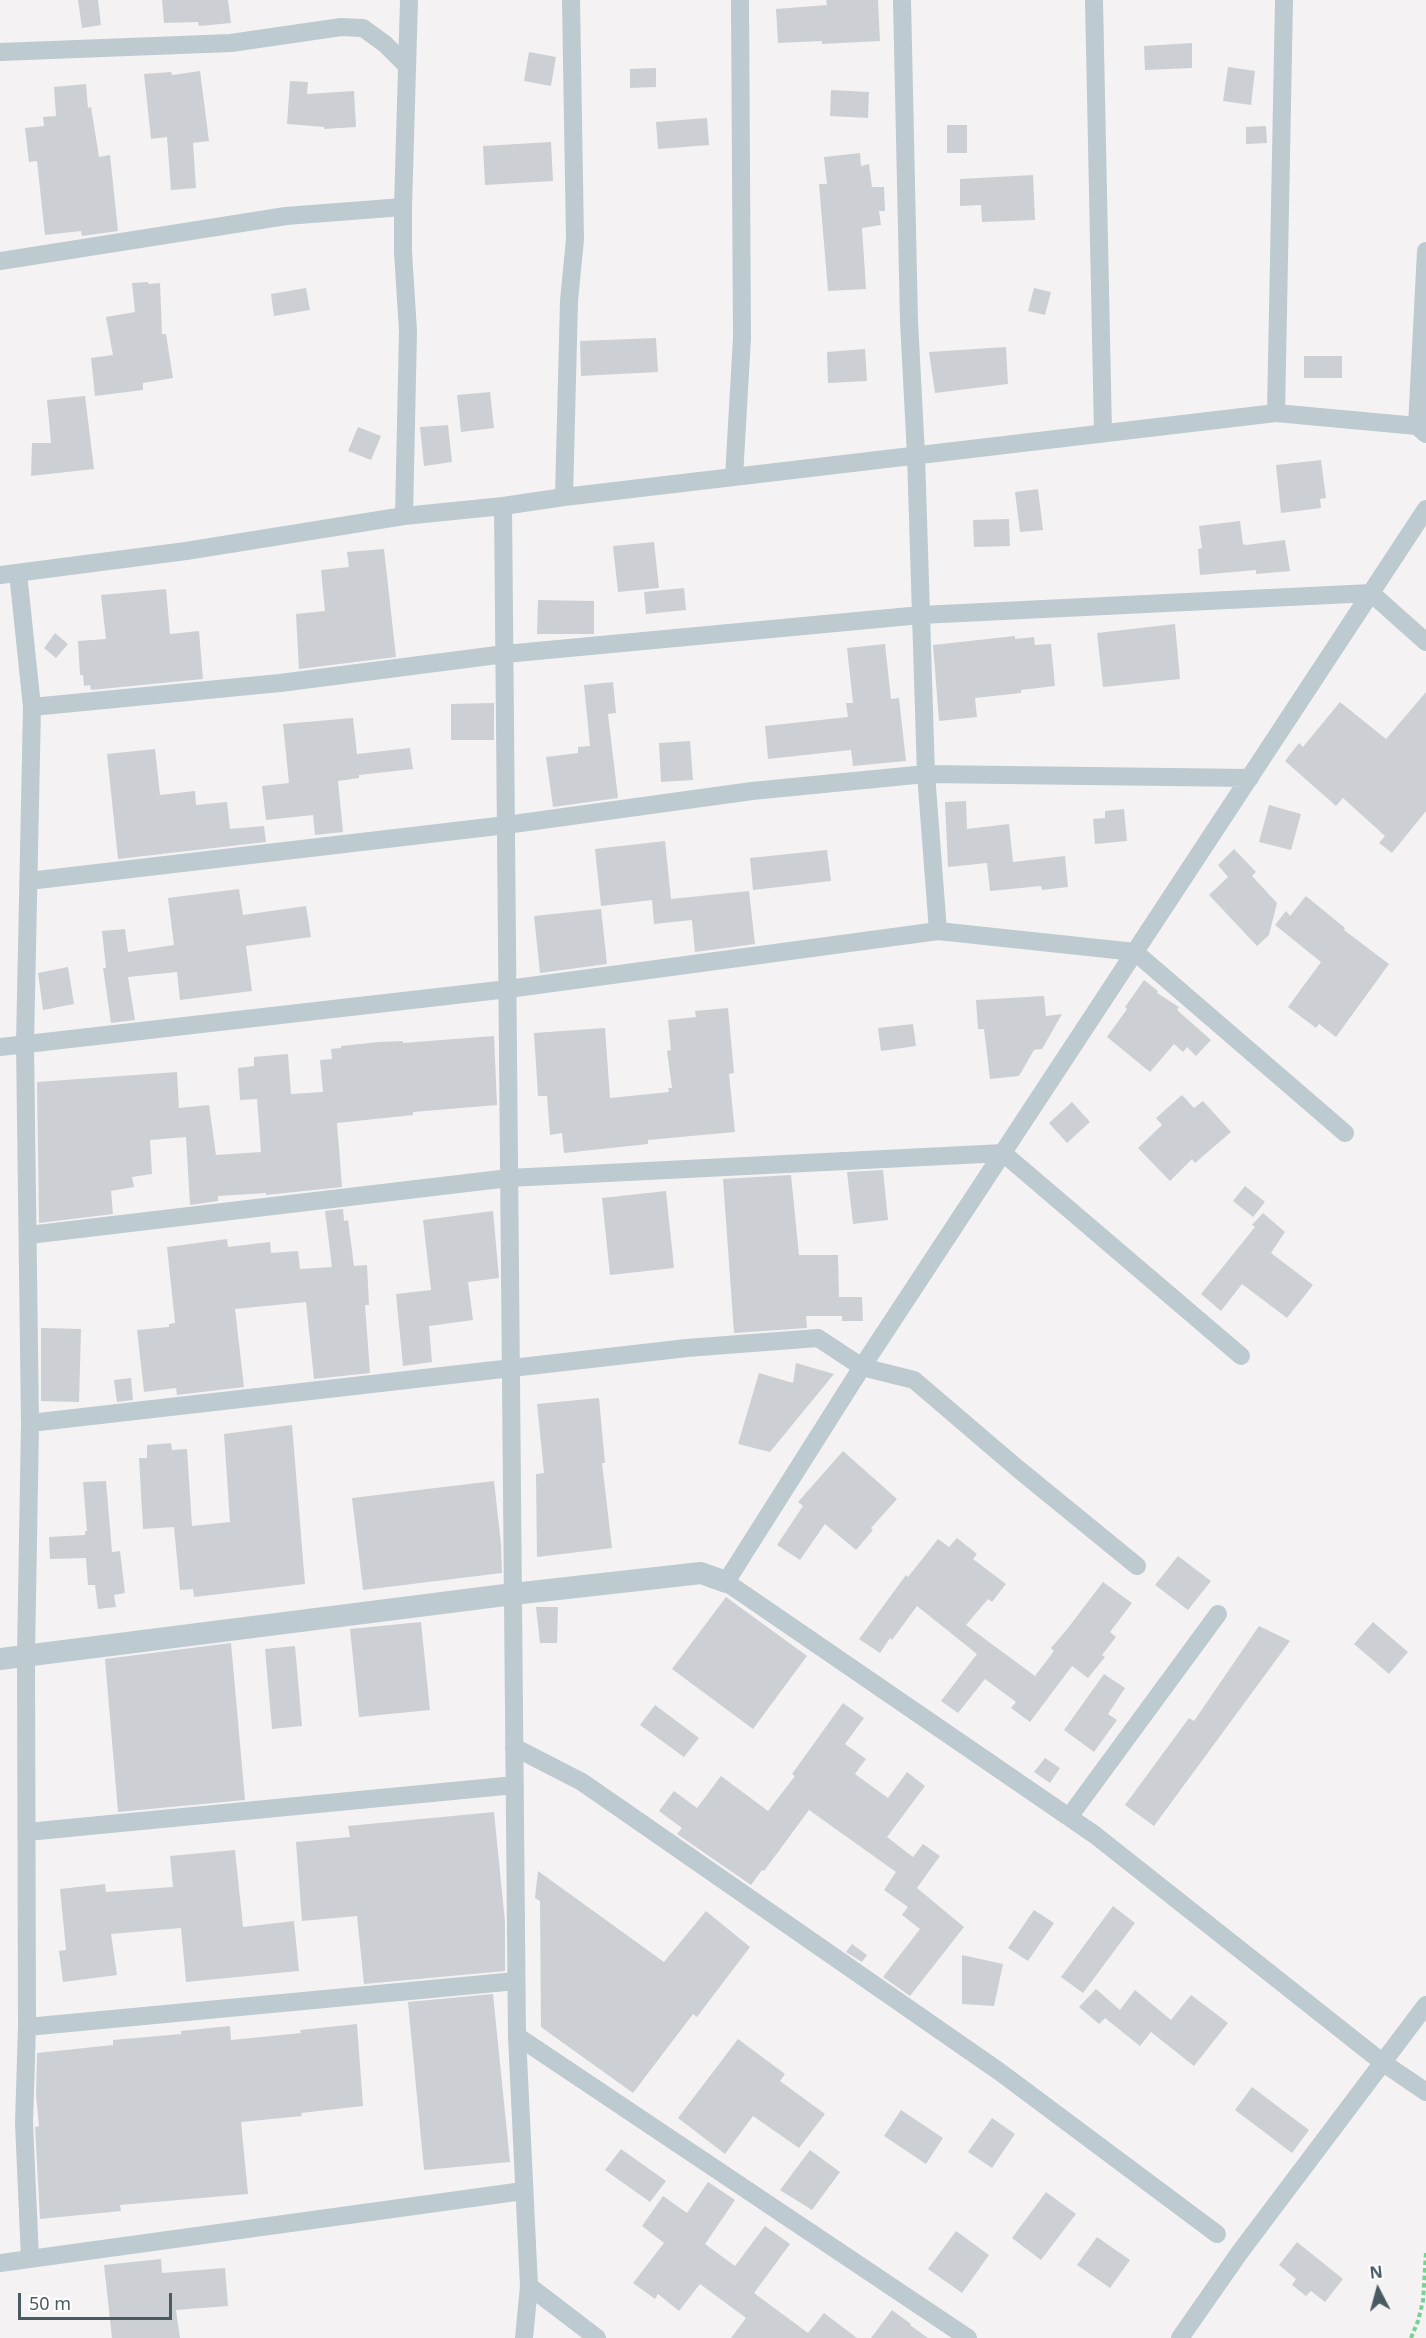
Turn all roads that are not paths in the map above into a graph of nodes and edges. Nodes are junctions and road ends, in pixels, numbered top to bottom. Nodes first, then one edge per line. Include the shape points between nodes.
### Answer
1 (409, 0) edge
2 (571, 0) edge
3 (740, 0) edge
4 (902, 0) edge
5 (1094, 0) edge
6 (1284, 0) edge
7 (0, 52) edge
8 (405, 64) junction
9 (403, 207) junction
10 (1426, 251) edge
11 (0, 261) edge
12 (1276, 413) junction
13 (1421, 430) edge
14 (1103, 433) junction
15 (916, 455) junction
16 (734, 477) junction
17 (564, 497) junction
18 (503, 506) junction
19 (1426, 509) edge
20 (404, 516) junction
21 (9, 574) edge
22 (1371, 593) junction
23 (921, 615) junction
24 (1426, 642) edge
25 (505, 654) junction
26 (32, 707) junction
27 (926, 774) junction
28 (1250, 778) junction
29 (506, 825) junction
30 (29, 881) junction
31 (938, 931) junction
32 (1135, 952) junction
33 (508, 988) junction
34 (25, 1044) junction
35 (0, 1047) edge
36 (1345, 1133) dead end
37 (1003, 1153) junction
38 (509, 1178) junction
39 (29, 1235) junction
40 (1241, 1356) dead end
41 (862, 1367) junction
42 (511, 1369) junction
43 (30, 1423) junction
44 (1137, 1566) dead end
45 (726, 1582) junction
46 (513, 1594) junction
47 (1218, 1614) dead end
48 (26, 1656) junction
49 (0, 1659) edge
50 (514, 1747) junction
51 (515, 1785) junction
52 (1069, 1817) junction
53 (27, 1832) junction
54 (516, 1981) junction
55 (1426, 2005) edge
56 (27, 2027) junction
57 (517, 2036) junction
58 (1382, 2062) junction
59 (1426, 2091) edge
60 (523, 2191) junction
61 (1217, 2234) dead end
62 (30, 2259) junction
63 (0, 2263) edge
64 (529, 2286) junction
65 (525, 2338) edge
66 (597, 2338) edge
67 (968, 2338) edge
68 (1180, 2338) edge

1 - 8 street
2 - 17 street via 575,239 569,301
3 - 16 street via 742,338
4 - 15 street
5 - 14 street
6 - 12 street
7 - 8 street via 231,43 341,27 363,28
8 - 9 street
9 - 11 street via 286,216
9 - 20 street via 408,331
10 - 13 street
12 - 13 street
12 - 14 street
14 - 15 street
15 - 16 street
15 - 23 street
16 - 17 street
17 - 18 street
18 - 20 street
18 - 25 street
19 - 22 street
20 - 21 street
21 - 26 street
22 - 23 street
22 - 24 street
22 - 28 street
23 - 25 street
23 - 27 street
25 - 26 street via 280,683
25 - 29 street
26 - 30 street
27 - 28 street
27 - 29 street via 752,791
27 - 31 street
28 - 32 street
29 - 30 street
29 - 33 street
30 - 34 street
31 - 32 street
31 - 33 street
32 - 36 street
32 - 37 street
33 - 34 street
33 - 38 street
34 - 35 street
34 - 39 street
37 - 38 street
37 - 40 street
37 - 41 street
38 - 39 street
38 - 42 street
39 - 43 street
41 - 42 street via 818,1338 687,1348
41 - 44 street via 914,1380
41 - 45 street
42 - 43 street
42 - 46 street
43 - 48 street
45 - 46 street via 701,1573
45 - 52 street
46 - 48 street
46 - 50 street
47 - 52 street
48 - 49 street
48 - 53 street
50 - 51 street
50 - 61 street via 582,1782 660,1836 1000,2072
51 - 53 street
51 - 54 street
52 - 58 street
53 - 56 street
54 - 56 street
54 - 57 street
55 - 58 street
56 - 62 street via 24,2123
57 - 60 street
57 - 67 street
58 - 59 street
58 - 68 street
60 - 62 street
60 - 64 street
62 - 63 street
64 - 65 street
64 - 66 street

